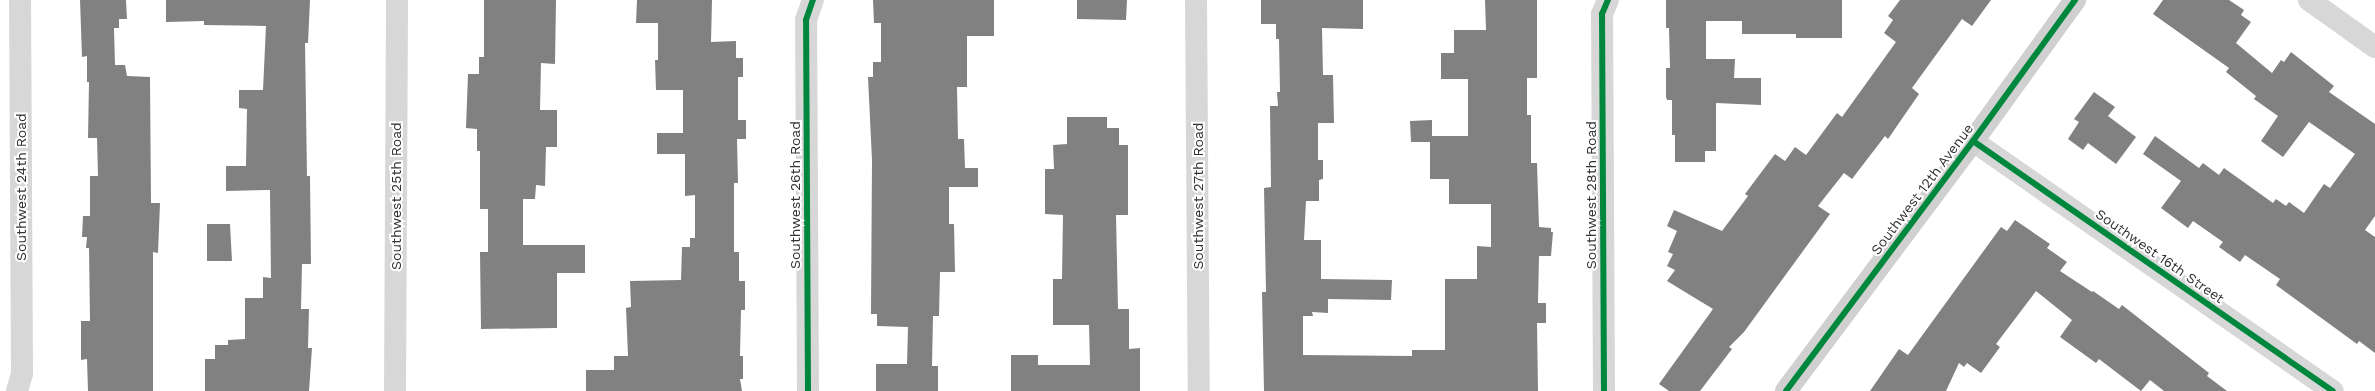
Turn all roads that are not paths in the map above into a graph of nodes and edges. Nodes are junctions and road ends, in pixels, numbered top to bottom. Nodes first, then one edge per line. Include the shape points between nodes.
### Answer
1 (20, 0) edge
2 (397, 0) edge
3 (798, 0) edge
4 (814, 0) edge
5 (1196, 0) edge
6 (2075, 0) edge
7 (2309, 0) edge
8 (1602, 5) edge
9 (806, 20) junction
10 (2375, 47) edge
11 (1974, 141) junction
12 (22, 385) edge
13 (1793, 389) edge
14 (395, 391) edge
15 (808, 391) edge
16 (1199, 391) edge
17 (1604, 391) edge
18 (2332, 391) edge

1 - 12 street, Southwest 24th Road
2 - 14 street, Southwest 25th Road
3 - 9 street, Southwest 26th Road
4 - 9 street, Southwest 26th Road
5 - 16 street, Southwest 27th Road
6 - 11 main road, Southwest 12th Avenue
7 - 10 street
8 - 17 street, Southwest 28th Road
9 - 15 street, Southwest 26th Road
11 - 13 main road, Southwest 12th Avenue
11 - 18 street, Southwest 16th Street

